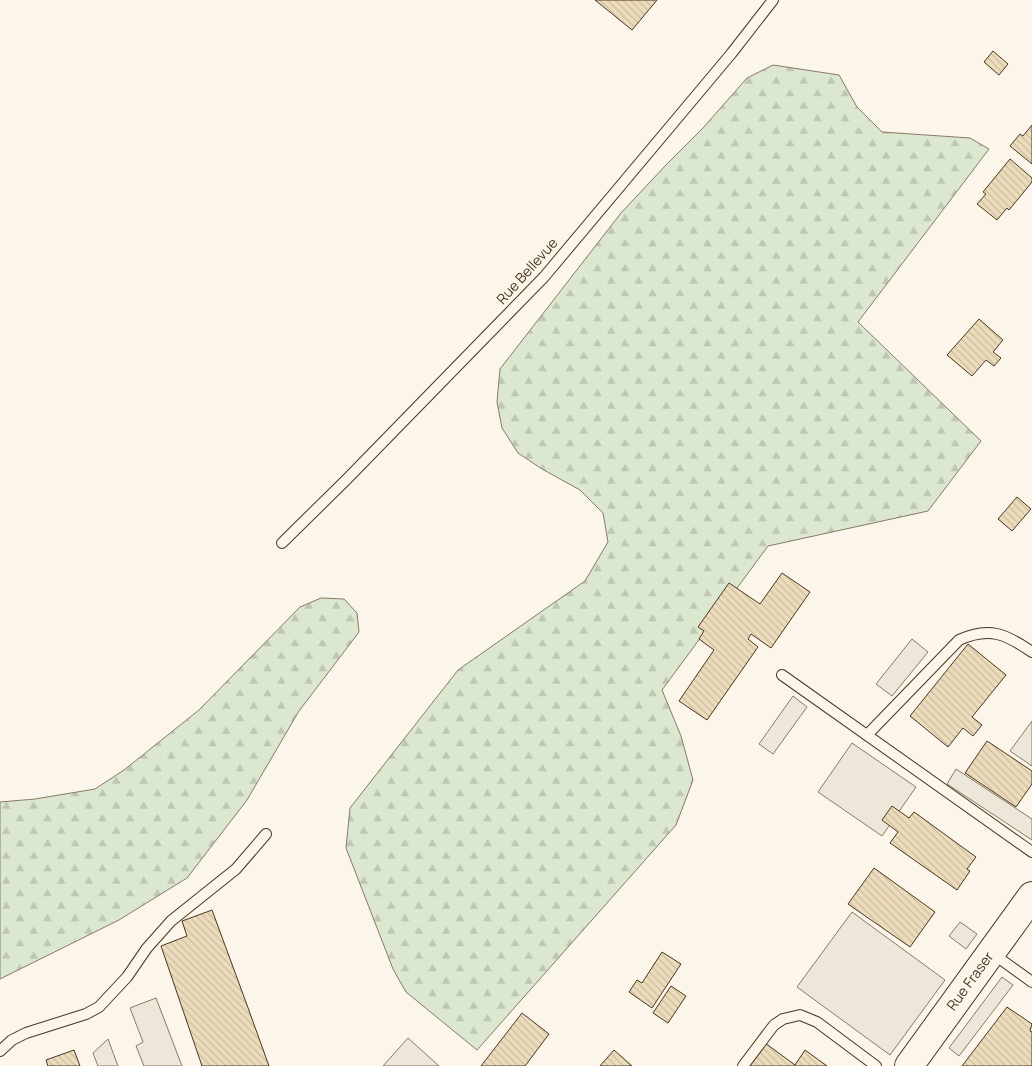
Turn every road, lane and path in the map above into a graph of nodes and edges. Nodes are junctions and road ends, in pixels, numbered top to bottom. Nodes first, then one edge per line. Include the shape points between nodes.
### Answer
1 (773, 0) edge
2 (282, 544) dead end
3 (1032, 652) edge
4 (782, 675) dead end
5 (867, 735) junction
6 (266, 834) dead end
7 (1032, 852) edge
8 (1032, 896) edge
9 (991, 952) junction
10 (1032, 982) edge
11 (0, 1051) edge
12 (743, 1066) edge
13 (876, 1066) edge
14 (909, 1066) edge

1 - 2 lane, Rue Bellevue via 544,277
3 - 5 lane via 1004,635 991,632 959,640
4 - 5 lane
5 - 7 lane
6 - 11 lane via 236,869 171,921 99,1007 26,1033
8 - 9 main road, Rue Fraser
9 - 10 lane
9 - 14 main road, Rue Fraser
12 - 13 lane via 774,1025 783,1019 800,1016 817,1022

